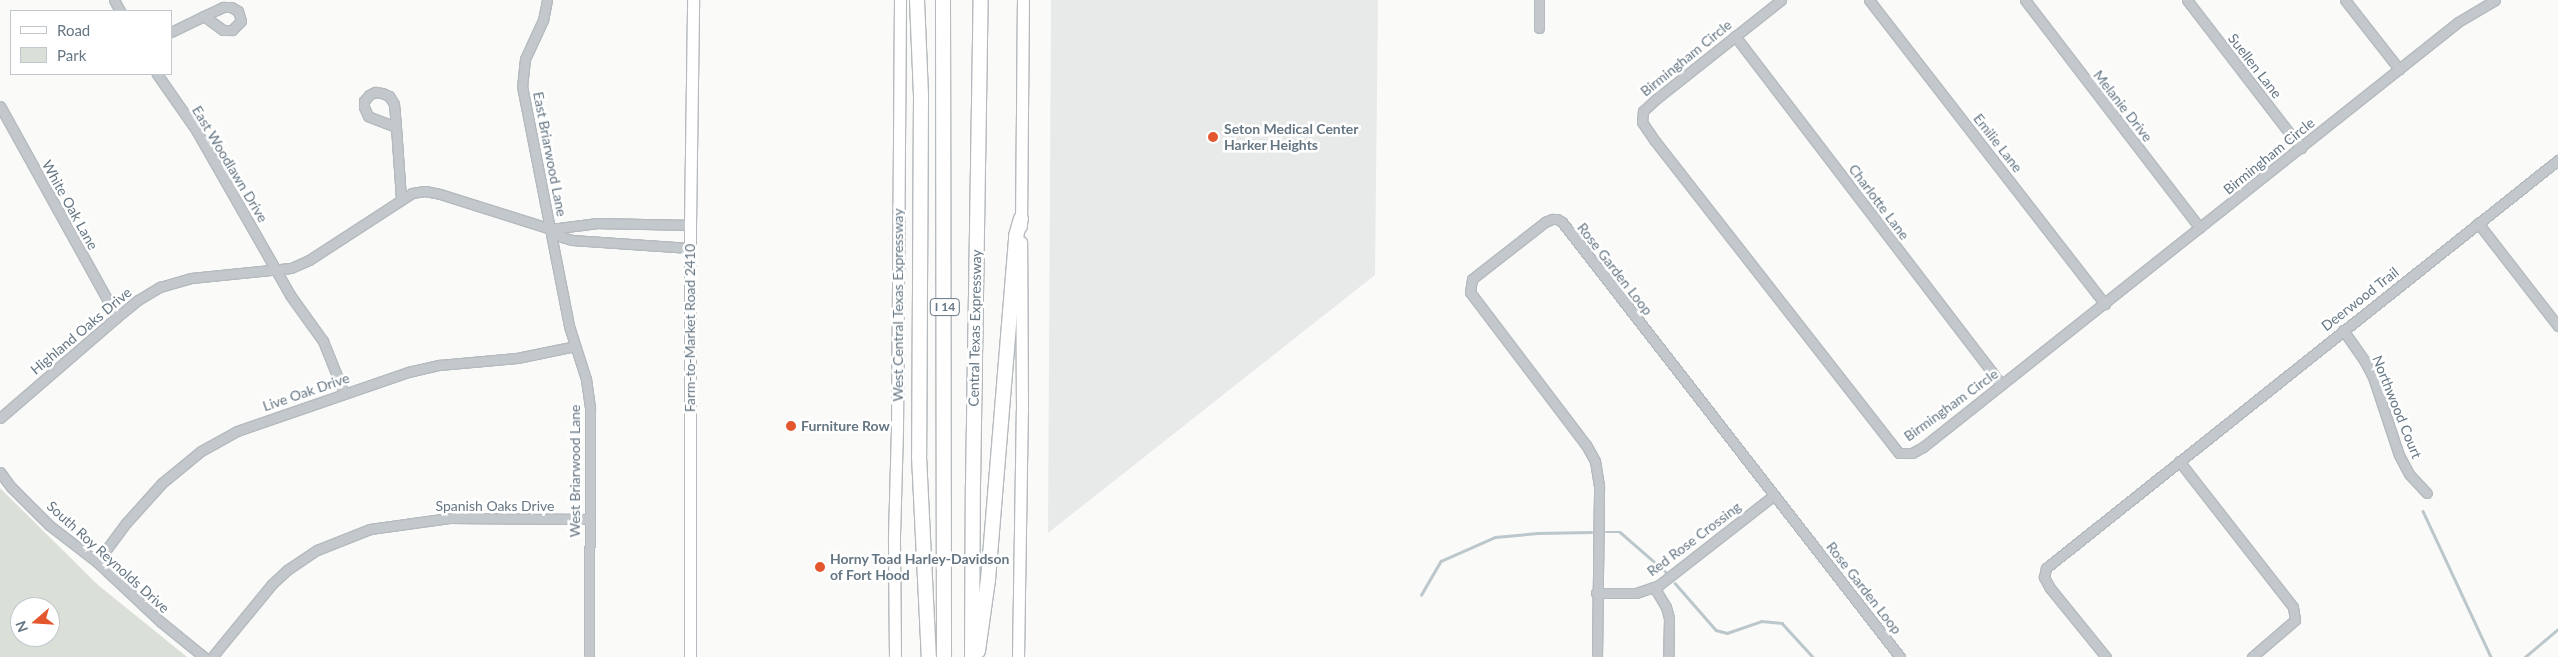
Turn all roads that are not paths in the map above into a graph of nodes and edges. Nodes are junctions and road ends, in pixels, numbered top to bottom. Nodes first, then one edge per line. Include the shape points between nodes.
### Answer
1 (547, 0) edge
2 (693, 0) edge
3 (900, 0) edge
4 (917, 0) edge
5 (943, 0) edge
6 (982, 0) edge
7 (1023, 0) edge
8 (1539, 0) edge
9 (1781, 0) edge
10 (1869, 0) edge
11 (2025, 0) edge
12 (2187, 0) edge
13 (2345, 0) edge
14 (2495, 0) edge
15 (204, 16) dead end
16 (1539, 28) dead end
17 (172, 32) edge
18 (1735, 36) junction
19 (2399, 69) junction
20 (158, 75) edge
21 (0, 106) edge
22 (396, 127) dead end
23 (2301, 148) junction
24 (2558, 160) edge
25 (401, 199) junction
26 (1021, 219) junction
27 (2478, 223) junction
28 (690, 225) junction
29 (551, 228) junction
30 (2200, 228) junction
31 (690, 248) junction
32 (276, 270) junction
33 (2105, 304) junction
34 (117, 317) junction
35 (2558, 326) edge
36 (2343, 330) junction
37 (575, 346) junction
38 (2002, 385) junction
39 (344, 394) junction
40 (0, 418) edge
41 (2179, 461) junction
42 (0, 472) edge
43 (2427, 493) dead end
44 (1774, 495) junction
45 (590, 518) junction
46 (97, 562) junction
47 (1654, 587) junction
48 (1596, 593) junction
49 (204, 657) edge
50 (212, 657) edge
51 (589, 657) edge
52 (690, 657) edge
53 (896, 657) edge
54 (929, 657) edge
55 (944, 657) edge
56 (972, 657) edge
57 (977, 657) edge
58 (1018, 657) edge
59 (1596, 657) edge
60 (1668, 657) edge
61 (1900, 657) edge
62 (2106, 657) edge
63 (2252, 657) edge

1 - 29 street, East Briarwood Lane via 543,20 525,59 522,86
2 - 28 main road, Farm-to-Market Road 2410
3 - 53 main road, West Central Texas Expressway via 894,536
4 - 54 highway via 921,97 919,456
5 - 55 highway, Central Texas Expressway / I 14
6 - 56 highway, Central Texas Expressway / I 14
7 - 26 main road
8 - 16 street
9 - 18 street, Birmingham Circle
10 - 33 street, Emilie Lane
11 - 30 street, Melanie Drive
12 - 23 street, Suellen Lane
13 - 19 street
14 - 19 street, Birmingham Circle via 2458,22
15 - 17 street
18 - 38 street, Charlotte Lane
18 - 38 street, Birmingham Circle via 1643,111 1642,122 1655,141 1899,454 1912,454 1923,447
19 - 23 street, Birmingham Circle
20 - 32 street, East Woodlawn Drive via 196,130
21 - 34 street, White Oak Lane
22 - 25 street
23 - 30 street, Birmingham Circle
24 - 27 street, Deerwood Trail
25 - 29 street, Highland Oaks Drive via 425,191
25 - 32 street, Highland Oaks Drive via 309,260
26 - 57 highway via 1016,236 988,580
26 - 58 main road
27 - 35 street
27 - 36 street, Deerwood Trail
28 - 29 street, Highland Oaks Drive via 598,223
28 - 31 main road, Farm-to-Market Road 2410
29 - 31 street, Highland Oaks Drive via 572,240
29 - 37 street, West Briarwood Lane
30 - 33 street, Birmingham Circle
31 - 52 main road, Farm-to-Market Road 2410
32 - 34 street, Highland Oaks Drive via 173,282 138,300
32 - 39 street, East Woodlawn Drive via 290,296 324,341
33 - 38 street, Birmingham Circle
34 - 40 street, Highland Oaks Drive
36 - 41 street, Deerwood Trail
36 - 43 street, Northwood Court via 2373,377 2399,455 2409,474
37 - 39 street, Live Oak Drive via 517,358 439,365
37 - 45 street, West Briarwood Lane via 586,379 590,409
39 - 46 street, Live Oak Drive via 237,431 201,451 145,500
41 - 62 street, Deerwood Trail via 2046,568 2044,577 2050,588
41 - 63 street via 2293,607 2295,620
42 - 46 street, South Roy Reynolds Drive via 49,525
44 - 47 street, Red Rose Crossing
44 - 48 street, Rose Garden Loop via 1562,222 1557,219 1545,222 1472,278 1470,292 1595,461 1599,486
44 - 61 street, Rose Garden Loop
45 - 50 street, Spanish Oaks Drive via 449,518 362,532 317,550 287,570
45 - 51 street, West Briarwood Lane
46 - 49 street, South Roy Reynolds Drive
47 - 48 street, Red Rose Crossing via 1636,593
47 - 60 street via 1666,607
48 - 59 street, Rose Garden Loop

